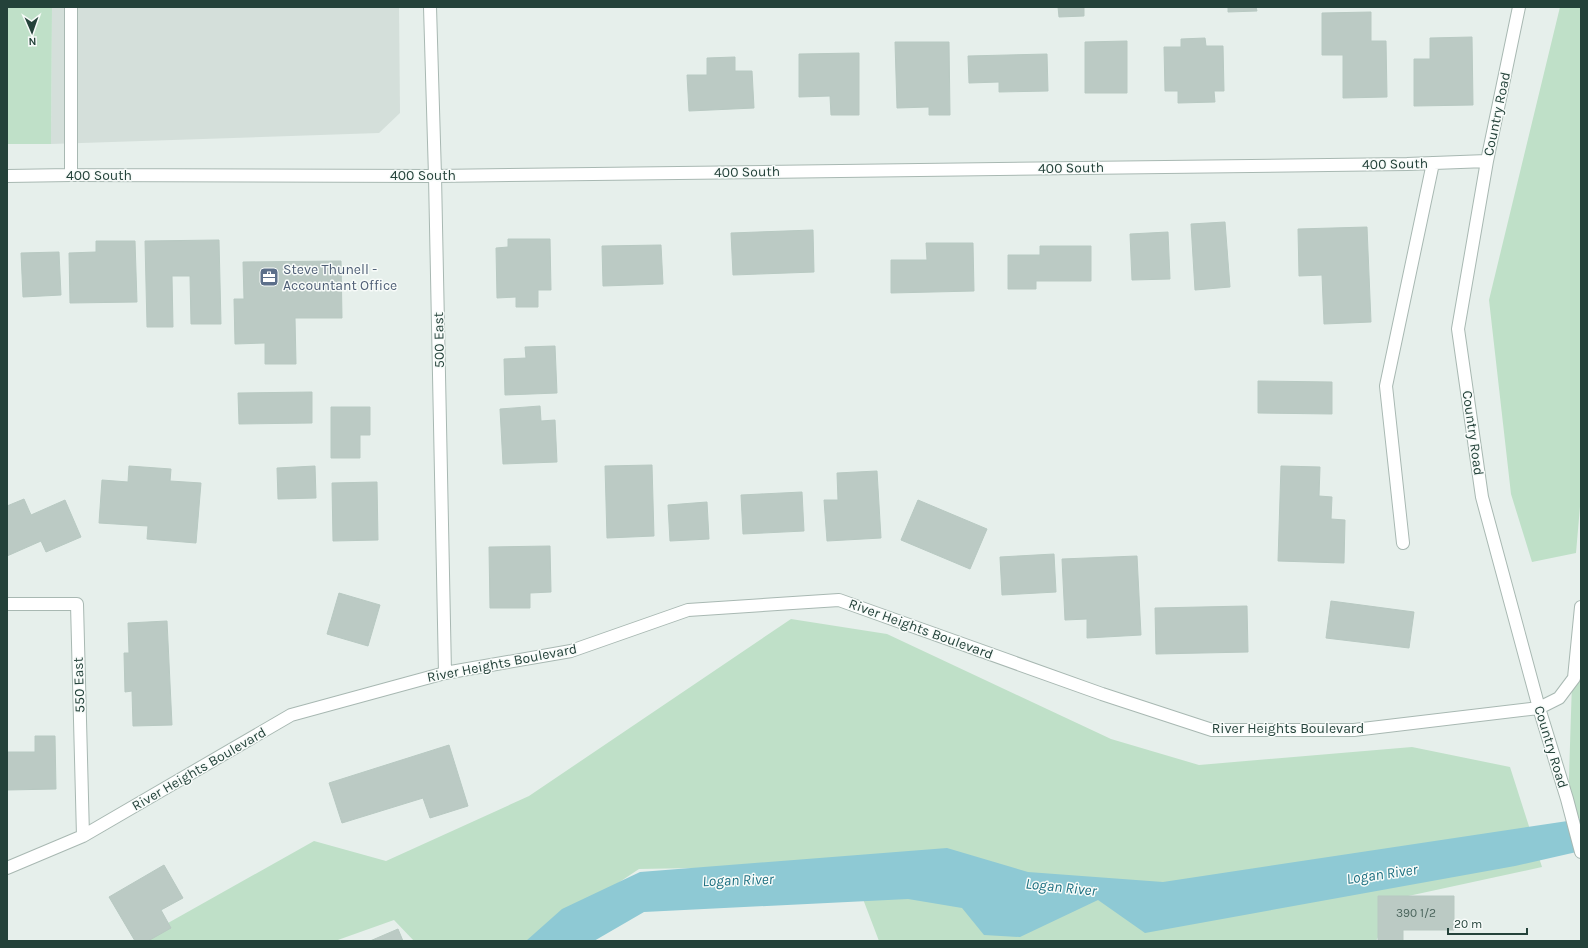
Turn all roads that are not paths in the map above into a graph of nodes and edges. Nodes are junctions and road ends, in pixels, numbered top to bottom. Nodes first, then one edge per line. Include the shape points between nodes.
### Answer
1 (71, 7) edge
2 (430, 7) edge
3 (1519, 7) edge
4 (1487, 161) junction
5 (1433, 164) junction
6 (71, 175) junction
7 (7, 176) edge
8 (436, 176) junction
9 (1403, 543) dead end
10 (7, 604) edge
11 (1581, 606) edge
12 (445, 673) junction
13 (1538, 708) junction
14 (83, 836) junction
15 (1581, 852) edge
16 (7, 868) edge

1 - 6 street
2 - 8 street, 500 East
3 - 4 street, Country Road
4 - 5 street, 400 South
4 - 13 street, Country Road via 1458,329 1482,497
5 - 8 street, 400 South
5 - 9 street via 1386,386
6 - 7 street, 400 South
6 - 8 street, 400 South
8 - 12 street, 500 East
10 - 14 street, 550 East via 76,604
11 - 13 street, River Heights Boulevard via 1574,678 1559,698
12 - 13 street, River Heights Boulevard via 571,651 688,610 839,600 1212,730 1354,730
12 - 14 street, River Heights Boulevard via 292,715
13 - 15 street, Country Road
14 - 16 street, River Heights Boulevard

